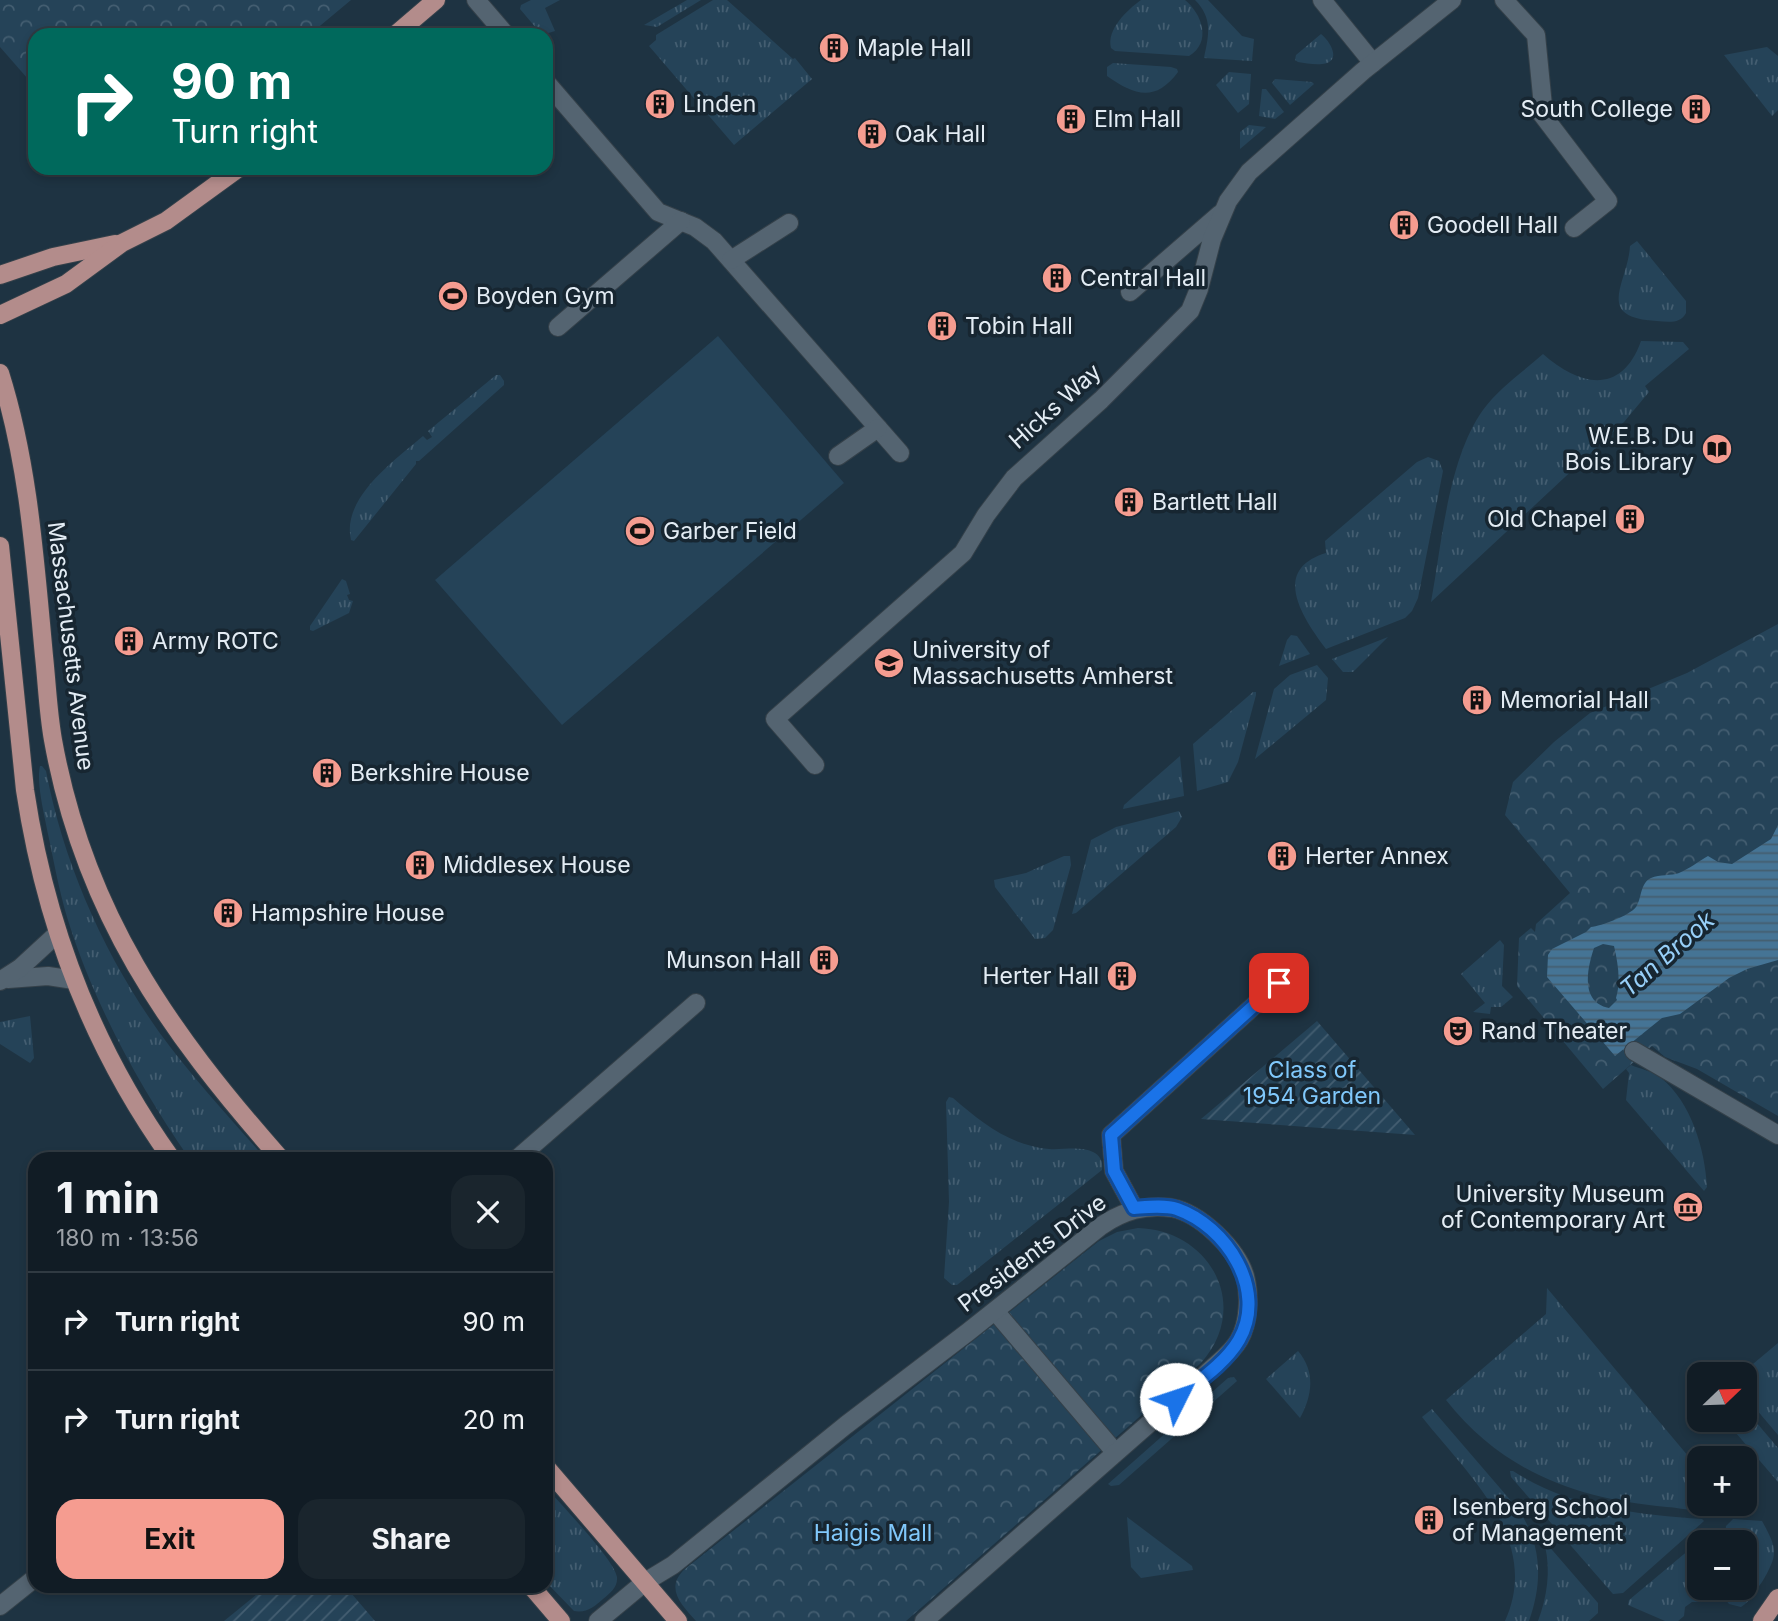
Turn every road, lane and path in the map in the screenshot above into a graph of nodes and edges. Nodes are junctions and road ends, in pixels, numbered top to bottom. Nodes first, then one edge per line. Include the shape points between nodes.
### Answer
1 (436, 0) edge
2 (476, 0) edge
3 (1322, 0) edge
4 (1452, 0) edge
5 (1504, 0) edge
6 (403, 28) edge
7 (500, 28) edge
8 (1373, 63) junction
9 (553, 90) edge
10 (229, 175) edge
11 (1225, 209) junction
12 (681, 221) junction
13 (789, 223) dead end
14 (1574, 228) dead end
15 (122, 243) junction
16 (731, 260) junction
17 (0, 275) edge
18 (1130, 292) dead end
19 (0, 315) edge
20 (558, 327) dead end
21 (0, 373) edge
22 (878, 428) junction
23 (900, 453) dead end
24 (838, 456) dead end
25 (0, 546) edge
26 (6, 672) edge
27 (815, 765) dead end
28 (58, 933) junction
29 (2, 980) edge
30 (74, 980) junction
31 (1279, 983) dead end
32 (696, 1003) dead end
33 (1634, 1051) dead end
34 (1778, 1135) edge
35 (167, 1152) edge
36 (275, 1152) edge
37 (525, 1152) edge
38 (1134, 1208) junction
39 (995, 1311) junction
40 (1115, 1452) junction
41 (553, 1475) edge
42 (645, 1582) junction
43 (28, 1584) edge
44 (537, 1593) edge
45 (1778, 1598) edge
46 (0, 1606) edge
47 (561, 1621) edge
48 (598, 1621) edge
49 (678, 1621) edge
50 (924, 1621) edge
51 (1762, 1621) edge

1 - 6 main road
2 - 7 street
3 - 8 street
4 - 8 street, Hicks Way
5 - 14 street via 1536,35 1541,113 1608,201
8 - 11 street, Hicks Way via 1249,172
9 - 12 street via 658,212
10 - 15 main road via 166,221
11 - 18 street
11 - 27 street, Hicks Way via 1190,311 1011,481 962,554 775,719
12 - 16 street via 702,232
12 - 20 street
13 - 16 street
15 - 17 main road via 53,257
15 - 19 main road via 66,284
16 - 22 street
21 - 36 main road, Massachusetts Avenue via 27,493 54,741 86,863 109,918 164,1014
22 - 23 street
22 - 24 street
25 - 26 main road
26 - 28 main road via 30,827
28 - 29 street
28 - 30 main road
29 - 30 street via 48,976
30 - 35 main road via 124,1083
31 - 38 street via 1111,1135 1114,1171
32 - 37 street
33 - 34 street
38 - 39 street, Presidents Drive via 1101,1226
38 - 40 street, Presidents Drive via 1175,1208 1219,1236 1245,1276 1248,1307 1240,1339 1229,1352
39 - 40 street
39 - 42 street, Presidents Drive via 673,1565
40 - 50 street, Presidents Drive
41 - 42 main road
42 - 48 street, Presidents Drive
42 - 49 main road
43 - 46 street
44 - 47 main road
45 - 51 main road

